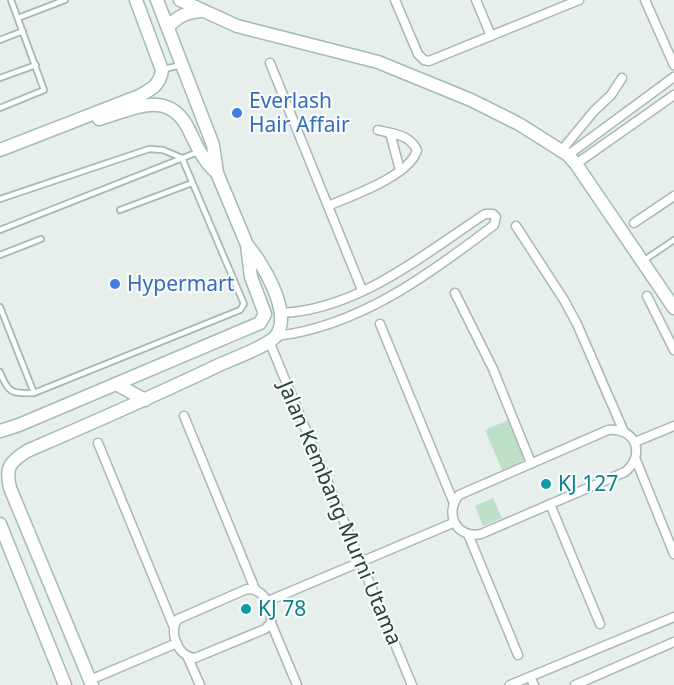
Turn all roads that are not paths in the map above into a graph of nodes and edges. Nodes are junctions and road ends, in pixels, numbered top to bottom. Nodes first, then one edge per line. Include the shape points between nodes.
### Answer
1 (11, 0) edge
2 (65, 0) edge
3 (136, 0) edge
4 (157, 0) edge
5 (180, 0) edge
6 (395, 0) edge
7 (476, 0) edge
8 (579, 0) edge
9 (645, 0) edge
10 (561, 4) edge
11 (201, 11) junction
12 (18, 18) junction
13 (168, 27) junction
14 (23, 31) junction
15 (491, 36) junction
16 (0, 40) edge
17 (270, 63) dead end
18 (36, 65) junction
19 (183, 65) junction
20 (674, 65) edge
21 (162, 69) junction
22 (674, 77) edge
23 (0, 78) edge
24 (622, 78) dead end
25 (674, 95) edge
26 (0, 108) edge
27 (66, 125) junction
28 (378, 130) dead end
29 (390, 133) junction
30 (0, 150) edge
31 (198, 152) junction
32 (568, 157) junction
33 (182, 158) junction
34 (400, 170) junction
35 (217, 173) junction
36 (192, 183) junction
37 (674, 196) edge
38 (0, 199) edge
39 (328, 206) junction
40 (120, 210) dead end
41 (634, 223) dead end
42 (516, 226) dead end
43 (0, 230) edge
44 (41, 239) dead end
45 (674, 240) edge
46 (247, 245) junction
47 (0, 255) edge
48 (643, 261) junction
49 (251, 277) junction
50 (235, 284) junction
51 (362, 290) junction
52 (456, 293) dead end
53 (647, 296) dead end
54 (0, 307) edge
55 (674, 308) edge
56 (281, 313) junction
57 (380, 324) dead end
58 (272, 338) junction
59 (674, 350) edge
60 (0, 372) edge
61 (116, 384) junction
62 (34, 393) junction
63 (145, 400) junction
64 (184, 416) dead end
65 (674, 426) edge
66 (0, 431) edge
67 (624, 432) junction
68 (635, 442) junction
69 (98, 443) dead end
70 (636, 460) junction
71 (531, 463) junction
72 (453, 501) junction
73 (550, 504) junction
74 (453, 523) junction
75 (0, 524) edge
76 (468, 534) junction
77 (674, 554) edge
78 (360, 562) junction
79 (255, 589) junction
80 (268, 602) junction
81 (674, 617) edge
82 (271, 622) junction
83 (600, 624) dead end
84 (173, 625) junction
85 (674, 642) edge
86 (177, 644) junction
87 (518, 655) dead end
88 (188, 658) junction
89 (532, 681) edge
90 (91, 682) edge
91 (65, 685) edge
92 (200, 685) edge
93 (297, 685) edge
94 (412, 685) edge
95 (510, 685) edge
96 (575, 685) edge

1 - 12 lane
2 - 12 lane
3 - 21 main road
4 - 13 main road
5 - 11 main road
6 - 15 street via 424,60 434,60
7 - 15 street
8 - 10 street
9 - 20 street
10 - 15 street
11 - 13 main road via 179,16
11 - 32 main road via 237,26 378,62 471,99 519,124
12 - 14 lane
13 - 19 main road
14 - 16 lane
14 - 18 lane
17 - 39 street
18 - 23 lane
18 - 26 lane via 44,90
19 - 21 lane
19 - 35 main road via 213,145
21 - 27 main road via 156,86 139,96
22 - 32 street
24 - 32 street via 594,111
25 - 32 street
27 - 30 main road
27 - 31 main road via 79,126 158,104 178,112
28 - 29 street
29 - 34 street
29 - 34 street via 413,142 417,150
31 - 33 lane
31 - 35 main road
32 - 48 main road
33 - 36 lane
33 - 38 lane via 148,149
33 - 43 lane
34 - 39 street via 375,186
35 - 46 main road
36 - 40 lane
36 - 50 lane
37 - 41 street
39 - 51 street
42 - 67 street via 577,324
44 - 47 lane
45 - 48 lane
46 - 49 main road
46 - 56 main road via 266,270
48 - 55 main road
49 - 50 lane
49 - 61 main road via 265,314 260,323
50 - 62 lane via 244,304 240,310
51 - 56 street via 312,310
51 - 58 street via 389,277 485,214 496,217 494,225 443,264 378,303 317,328
52 - 71 street via 493,369
53 - 59 street
54 - 62 lane
56 - 58 main road via 281,325
57 - 72 street
58 - 63 main road
58 - 78 street, Jalan Kembang Murni Utama
60 - 62 lane via 13,392
61 - 63 main road
61 - 66 main road
63 - 90 main road via 27,451 8,469 10,488
64 - 79 street
65 - 68 street
67 - 68 street
67 - 71 street via 609,430
68 - 70 street
69 - 84 street
70 - 73 street via 626,472
70 - 77 street
71 - 72 street via 466,490
72 - 74 street
73 - 76 street via 481,534
73 - 83 street
74 - 76 street
74 - 78 street
75 - 91 main road
76 - 87 street
78 - 80 street
78 - 94 street, Jalan Kembang Murni Utama
79 - 80 street
79 - 84 street via 178,619
80 - 82 street
81 - 89 street
82 - 88 street via 266,629
82 - 93 street
84 - 86 street
85 - 96 street
86 - 88 street
86 - 90 street
88 - 92 street
89 - 95 street

